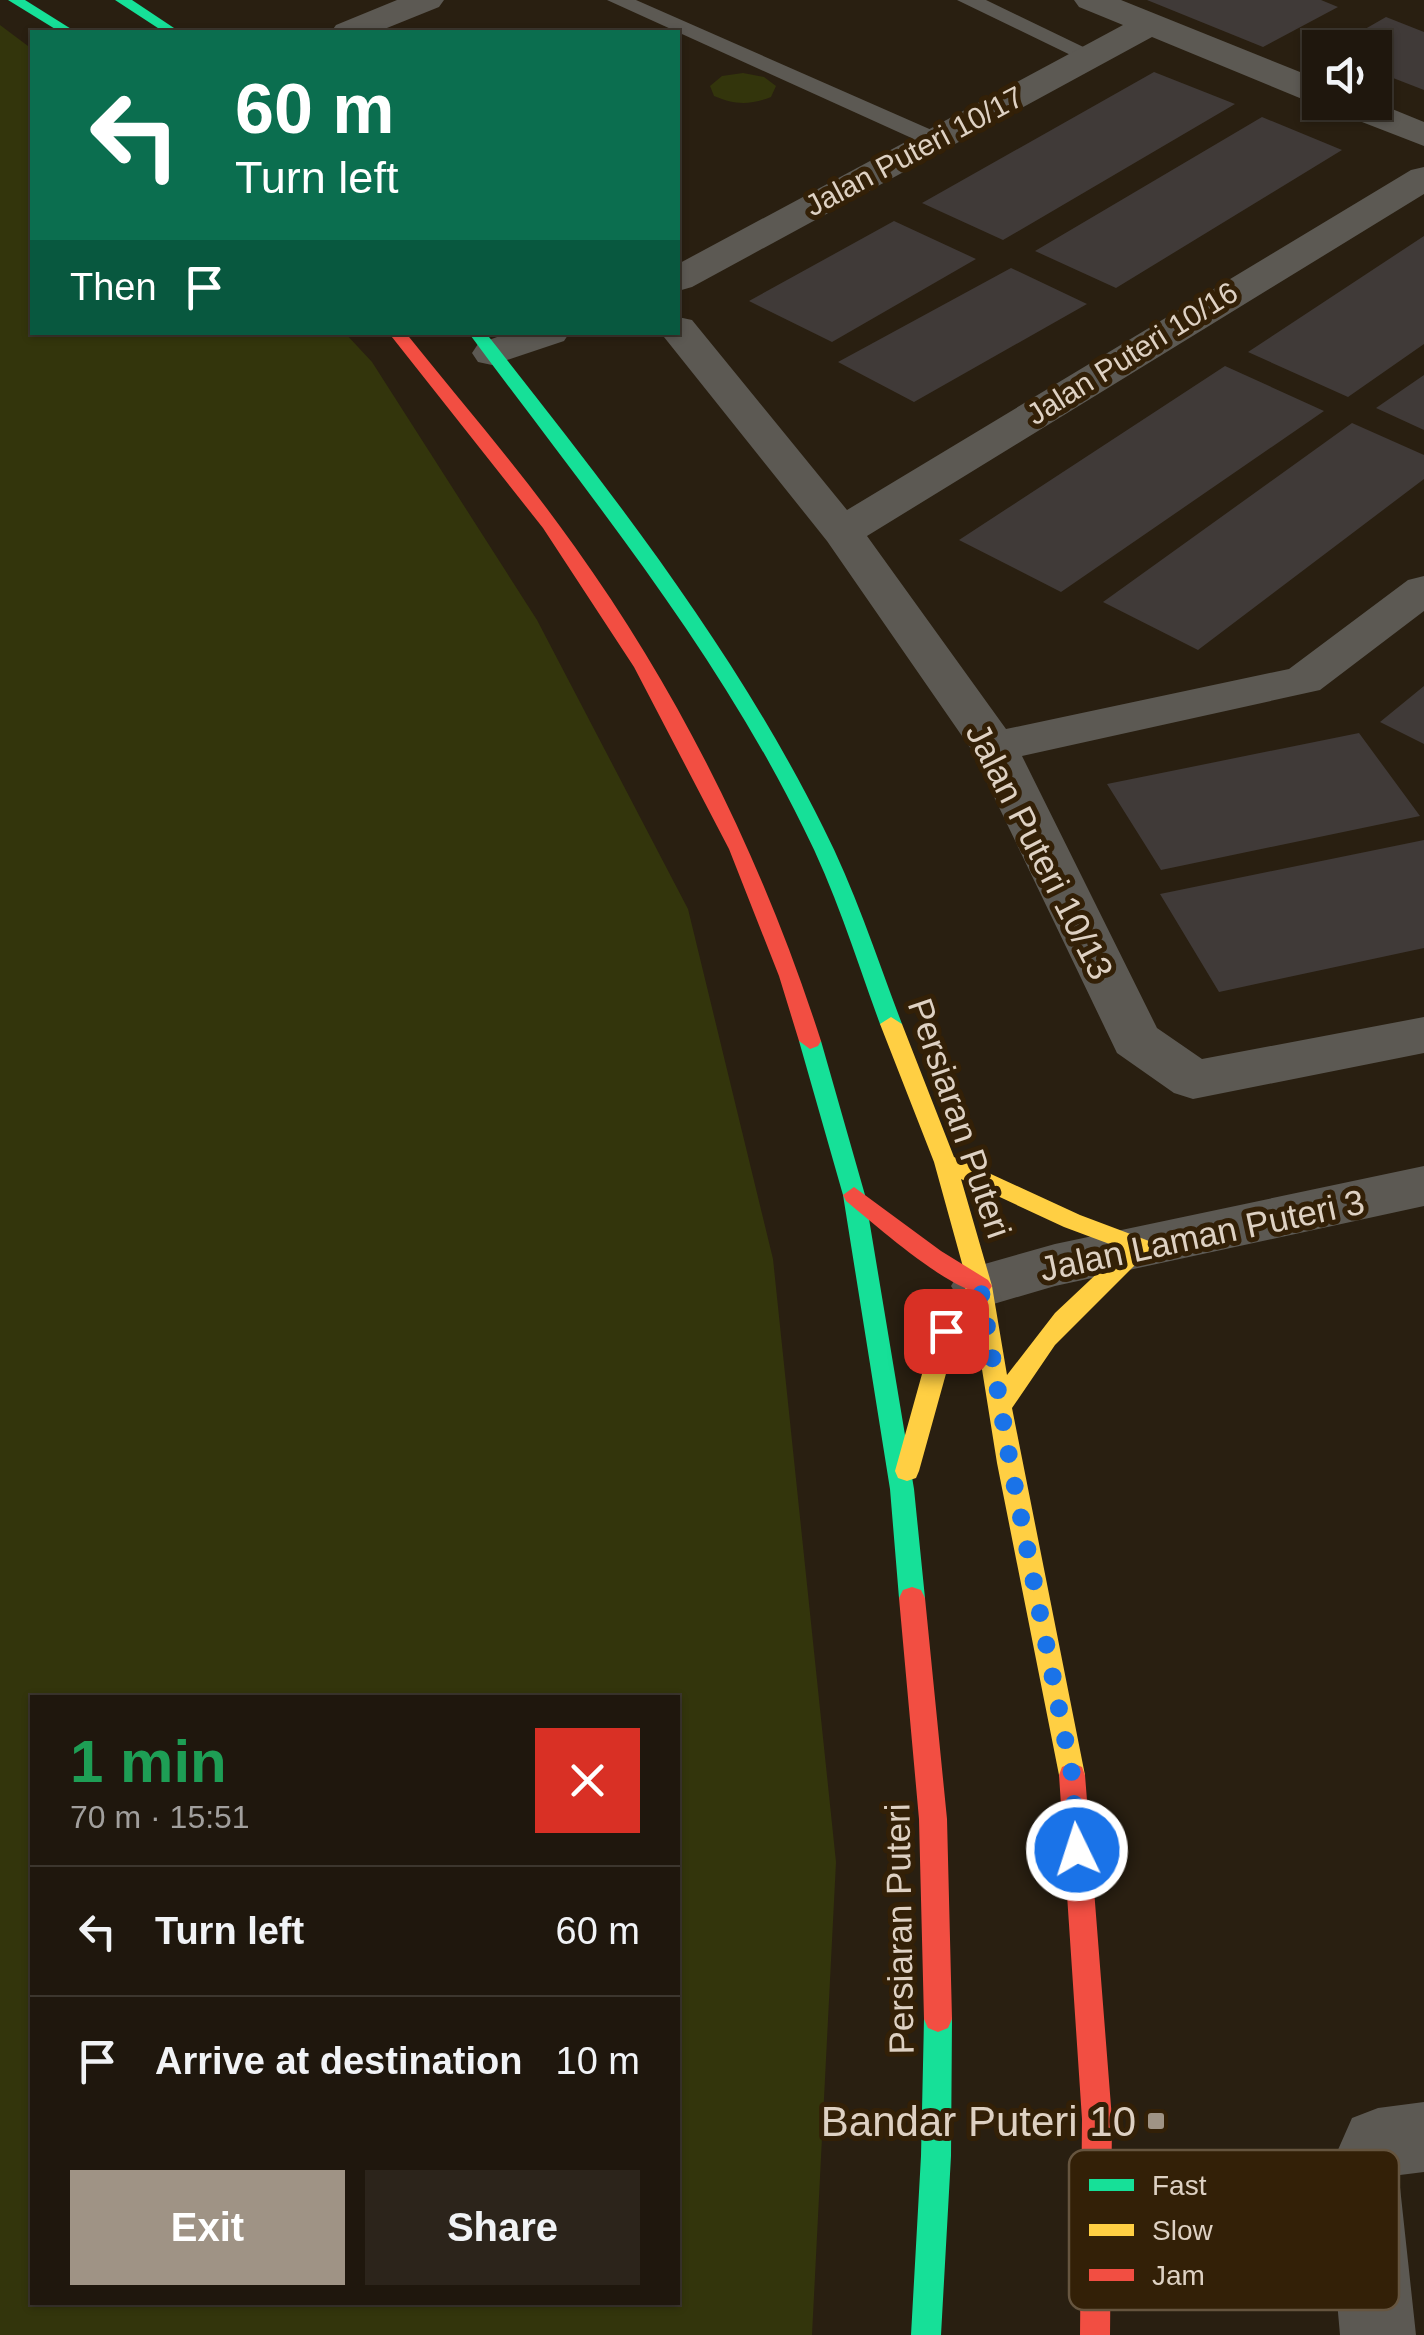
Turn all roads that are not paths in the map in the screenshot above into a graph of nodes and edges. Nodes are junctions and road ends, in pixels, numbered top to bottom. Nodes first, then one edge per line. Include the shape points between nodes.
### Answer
1 (15, 0) edge
2 (122, 0) edge
3 (328, 0) edge
4 (427, 0) edge
5 (618, 0) edge
6 (968, 0) edge
7 (1091, 0) edge
8 (1150, 24) junction
9 (360, 28) edge
10 (66, 30) edge
11 (170, 30) edge
12 (1091, 56) junction
13 (1302, 86) edge
14 (1388, 120) edge
15 (1424, 135) edge
16 (935, 140) junction
17 (1424, 178) edge
18 (680, 277) edge
19 (680, 332) edge
20 (398, 335) edge
21 (532, 335) edge
22 (484, 343) edge
23 (842, 532) junction
24 (1424, 589) edge
25 (994, 747) junction
26 (1424, 1035) edge
27 (945, 1162) junction
28 (1424, 1186) edge
29 (854, 1195) junction
30 (1141, 1246) junction
31 (980, 1286) junction
32 (1001, 1406) junction
33 (902, 1488) junction
34 (1097, 2150) edge
35 (1094, 2310) edge
36 (1375, 2310) edge
37 (926, 2335) edge
38 (1094, 2335) edge
39 (1378, 2335) edge

1 - 10 main road
2 - 11 main road
3 - 9 street
4 - 9 street
5 - 16 lane
6 - 12 lane
7 - 8 street
8 - 12 street, Jalan Puteri 10/17
8 - 13 street
12 - 16 street, Jalan Puteri 10/17
14 - 15 street
16 - 18 street, Jalan Puteri 10/17
17 - 23 street, Jalan Puteri 10/16
19 - 23 street, Jalan Puteri 10/13
20 - 29 main road, Persiaran Puteri via 569,550 706,778 798,999
21 - 22 street
22 - 27 main road, Persiaran Puteri via 617,511 771,748 815,830
23 - 25 street, Jalan Puteri 10/13
24 - 25 street via 1304,680
25 - 26 street, Jalan Puteri 10/13 via 1136,1040 1193,1080
27 - 30 main road
27 - 31 main road, Persiaran Puteri
28 - 30 street, Jalan Laman Puteri 3
29 - 31 main road
29 - 33 main road, Persiaran Puteri
30 - 31 street, Jalan Laman Puteri 3
30 - 32 main road via 1068,1310
31 - 32 main road, Persiaran Puteri
31 - 33 main road via 946,1331
32 - 34 main road, Persiaran Puteri via 1072,1774
33 - 37 main road, Persiaran Puteri via 920,1649 939,1970
35 - 38 main road, Persiaran Puteri
36 - 39 street

